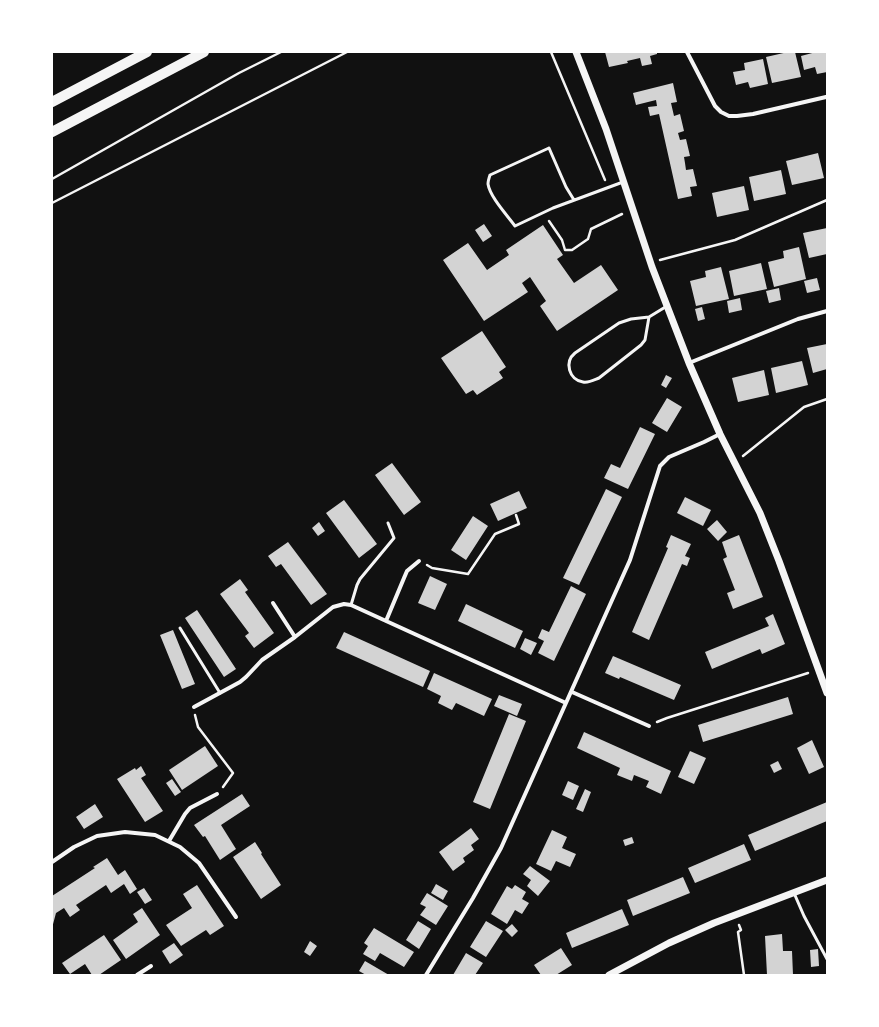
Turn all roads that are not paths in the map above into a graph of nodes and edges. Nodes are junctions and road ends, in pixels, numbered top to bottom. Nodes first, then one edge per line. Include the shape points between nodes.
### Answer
1 (147, 52) edge
2 (204, 52) edge
3 (576, 52) edge
4 (687, 52) edge
5 (826, 97) edge
6 (52, 102) edge
7 (52, 132) edge
8 (624, 182) junction
9 (574, 200) junction
10 (667, 306) junction
11 (827, 311) edge
12 (650, 317) junction
13 (689, 363) junction
14 (720, 434) junction
15 (388, 523) dead end
16 (419, 561) road end
17 (273, 603) dead end
18 (352, 605) junction
19 (386, 621) junction
20 (180, 628) dead end
21 (295, 637) junction
22 (572, 692) junction
23 (220, 693) junction
24 (827, 693) edge
25 (566, 703) junction
26 (194, 707) road end
27 (649, 726) road end
28 (217, 794) road end
29 (169, 841) junction
30 (52, 862) edge
31 (827, 880) edge
32 (794, 893) junction
33 (236, 917) dead end
34 (827, 959) edge
35 (151, 966) dead end
36 (137, 975) edge
37 (426, 975) edge
38 (609, 975) edge

1 - 6 main road
2 - 7 main road
3 - 8 street
4 - 5 street via 715,106 729,116 753,114
8 - 9 lane
8 - 10 street
9 - 9 lane via 515,226 488,186 490,175 550,148
10 - 12 lane
10 - 13 street
11 - 13 street via 798,319
12 - 12 lane via 645,340 641,345 599,378 585,382 579,381 571,374 569,361 575,353 619,323
13 - 14 street
14 - 22 street via 669,457 660,466 630,560
14 - 24 street via 763,520
15 - 18 lane via 394,538 360,579
16 - 19 street via 407,571
17 - 21 street
18 - 19 street
18 - 21 street via 333,607
19 - 25 street
20 - 23 lane
21 - 23 street via 262,660 246,677
22 - 25 street
22 - 27 street
23 - 26 street
25 - 37 street via 501,848
28 - 29 street via 190,808
29 - 30 street via 142,833 113,833 84,842
29 - 33 street via 199,863
31 - 32 street
32 - 34 lane
32 - 38 street via 714,923 669,943
35 - 36 street

